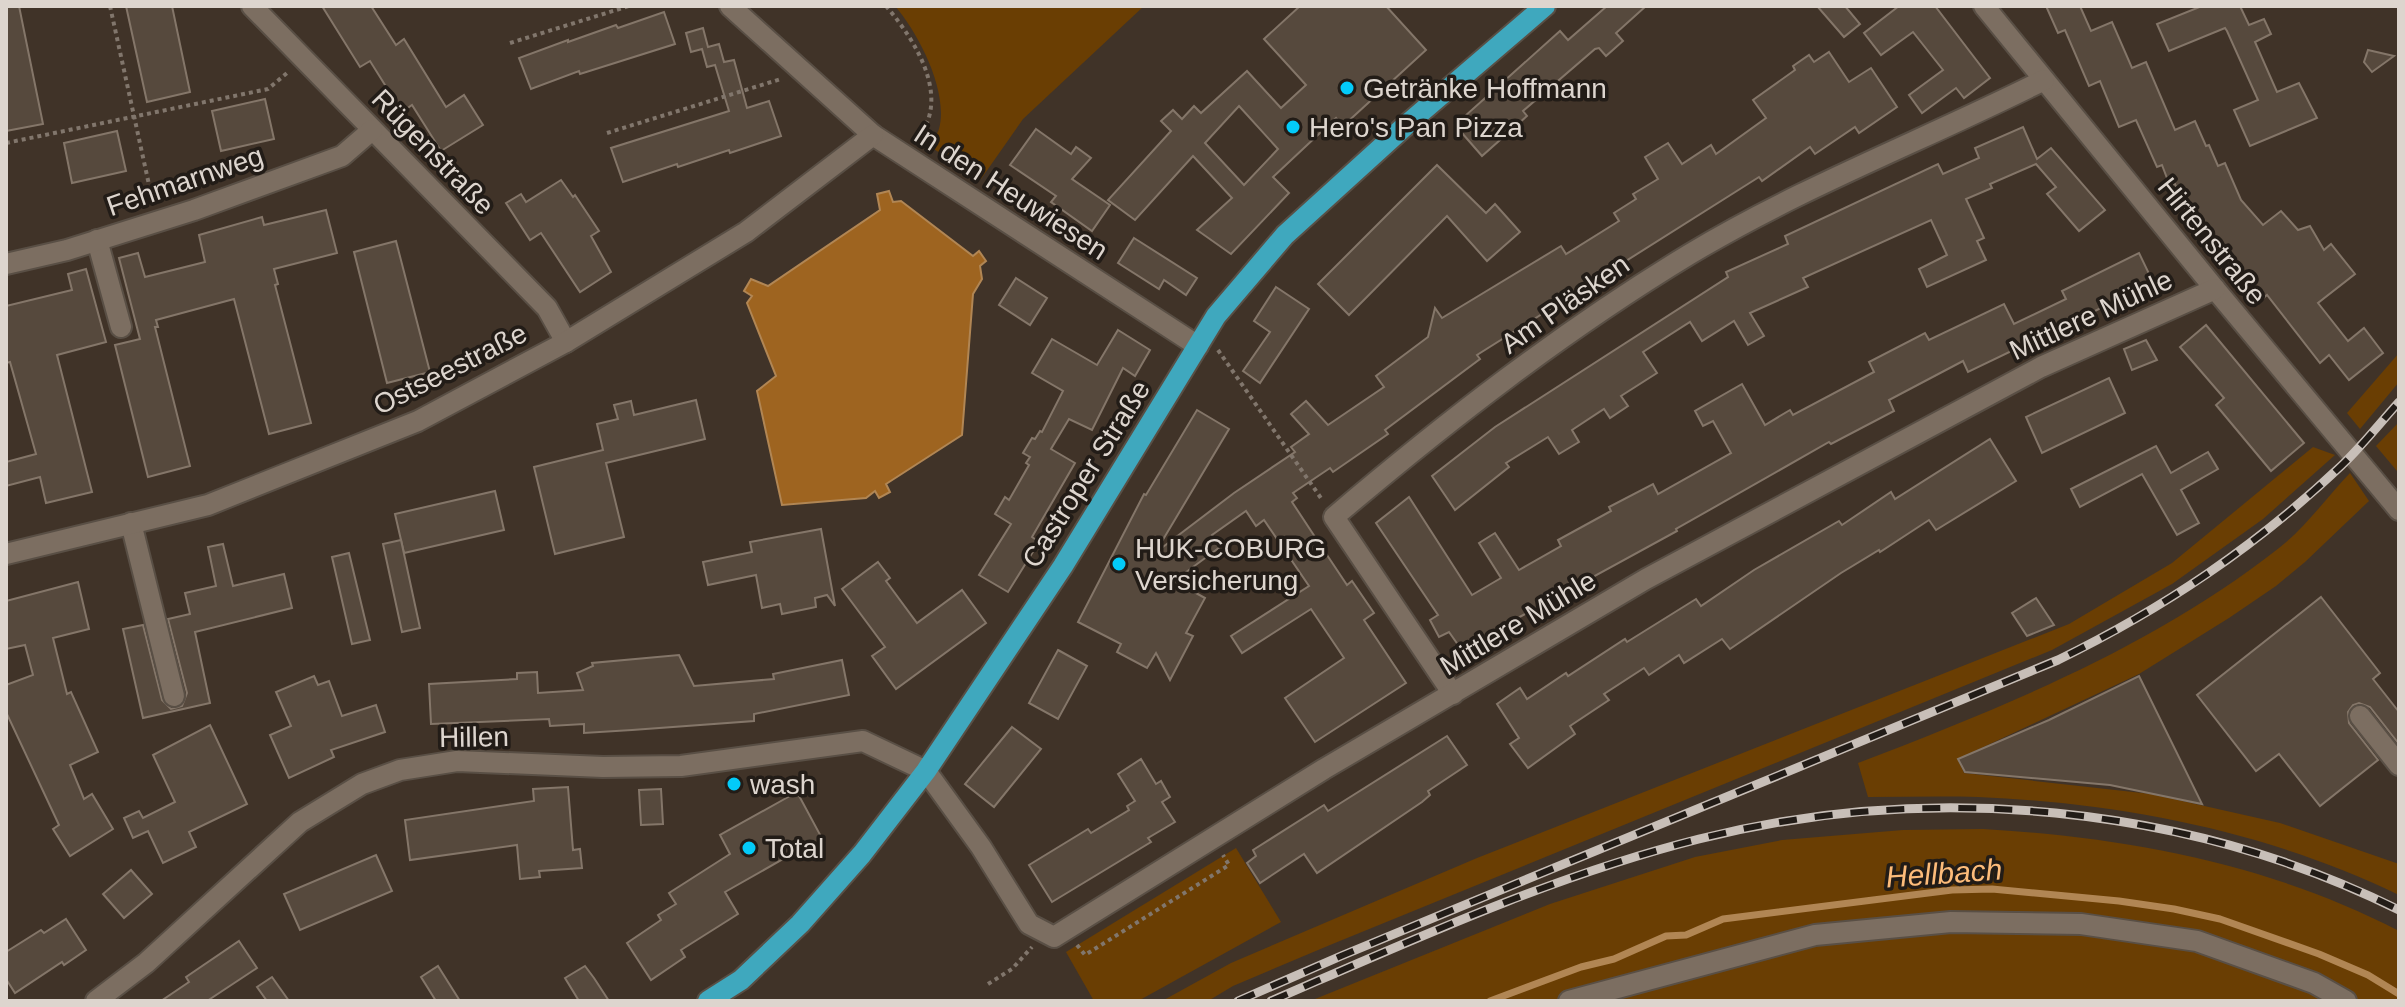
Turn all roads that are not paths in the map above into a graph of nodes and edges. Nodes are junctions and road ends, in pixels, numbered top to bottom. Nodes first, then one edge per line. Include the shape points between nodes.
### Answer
1 (252, 6) edge
2 (730, 6) edge
3 (1545, 6) edge
4 (1984, 6) edge
5 (2044, 80) junction
6 (372, 130) junction
7 (873, 135) junction
8 (97, 240) junction
9 (6, 264) edge
10 (2215, 289) junction
11 (121, 327) dead end
12 (1202, 339) junction
13 (566, 342) junction
14 (2399, 510) edge
15 (131, 523) junction
16 (6, 554) edge
17 (1453, 694) junction
18 (174, 696) dead end
19 (2360, 716) dead end
20 (2399, 765) edge
21 (926, 771) junction
22 (96, 1001) edge
23 (708, 1001) edge
24 (1569, 1001) edge
25 (2346, 1001) edge

1 - 6 street, Rügenstraße
2 - 7 street, In den Heuwiesen
3 - 12 main road, Castroper Straße via 1285,235
4 - 5 street, Hirtenstraße
5 - 10 street, Hirtenstraße
5 - 17 street, Am Pläsken via 1785,202 1692,253 1586,321 1442,425 1334,517
6 - 8 street, Fehmarnweg via 342,156
6 - 13 street, Rügenstraße via 547,308
7 - 12 street, In den Heuwiesen
7 - 13 street, Ostseestraße via 746,232
8 - 9 street, Fehmarnweg
8 - 11 street
10 - 14 street, Hirtenstraße
10 - 17 street, Mittlere Mühle via 2014,382 1646,579
12 - 21 main road, Castroper Straße via 1063,566
13 - 15 street, Ostseestraße via 418,421 208,505
15 - 16 street, Ostseestraße
15 - 18 street
17 - 21 street, Mittlere Mühle via 1054,937 1029,924
19 - 20 street
21 - 22 street, Hillen via 863,741 681,766 457,761 400,770 362,784 300,822 146,963
21 - 23 main road, Castroper Straße via 800,924 741,980
24 - 25 street via 1815,935 1951,922 2081,924 2197,941 2314,983

